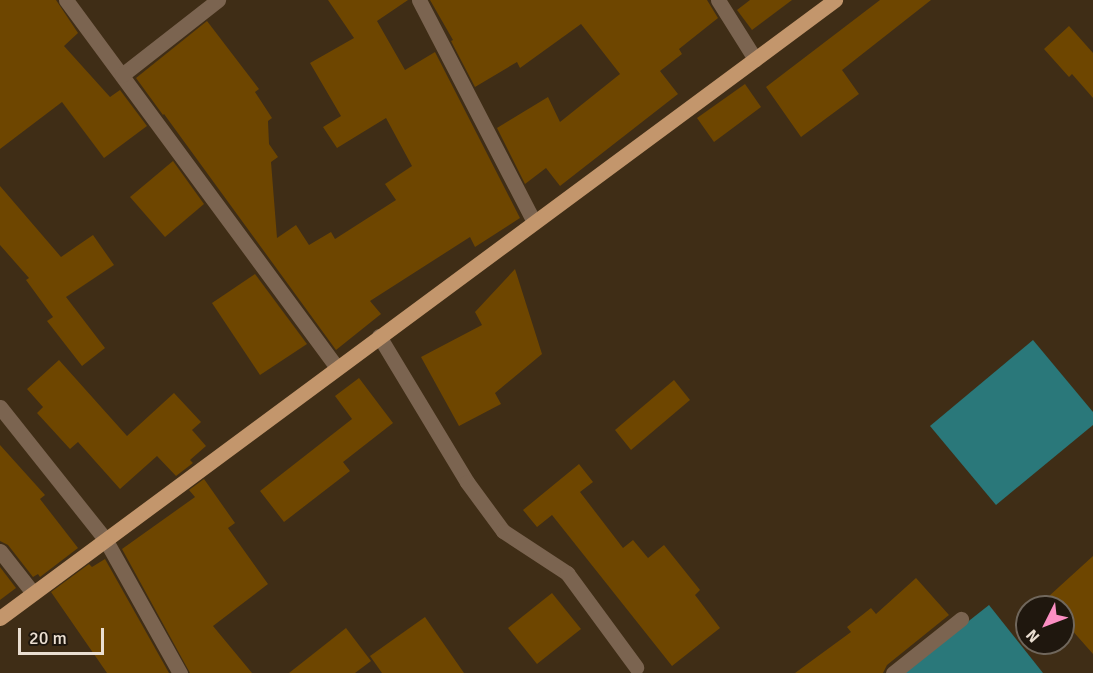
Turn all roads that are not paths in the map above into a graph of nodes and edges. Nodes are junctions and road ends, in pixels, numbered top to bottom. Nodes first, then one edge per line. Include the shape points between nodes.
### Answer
1 (66, 0) edge
2 (219, 0) edge
3 (419, 0) edge
4 (718, 0) edge
5 (835, 0) edge
6 (755, 59) junction
7 (122, 75) junction
8 (534, 222) junction
9 (379, 336) junction
10 (338, 368) junction
11 (0, 407) edge
12 (105, 539) junction
13 (0, 550) edge
14 (33, 594) junction
15 (0, 618) edge
16 (961, 619) dead end
17 (636, 667) dead end
18 (180, 673) edge
19 (893, 673) edge

1 - 7 street
2 - 7 street
3 - 8 street
4 - 6 street
5 - 6 main road
6 - 8 main road
7 - 10 street
8 - 9 main road
9 - 10 main road
9 - 17 street via 466,482 502,531 567,573
10 - 12 main road
11 - 12 street
12 - 14 main road
12 - 18 street
13 - 14 street
14 - 15 main road
16 - 19 street

